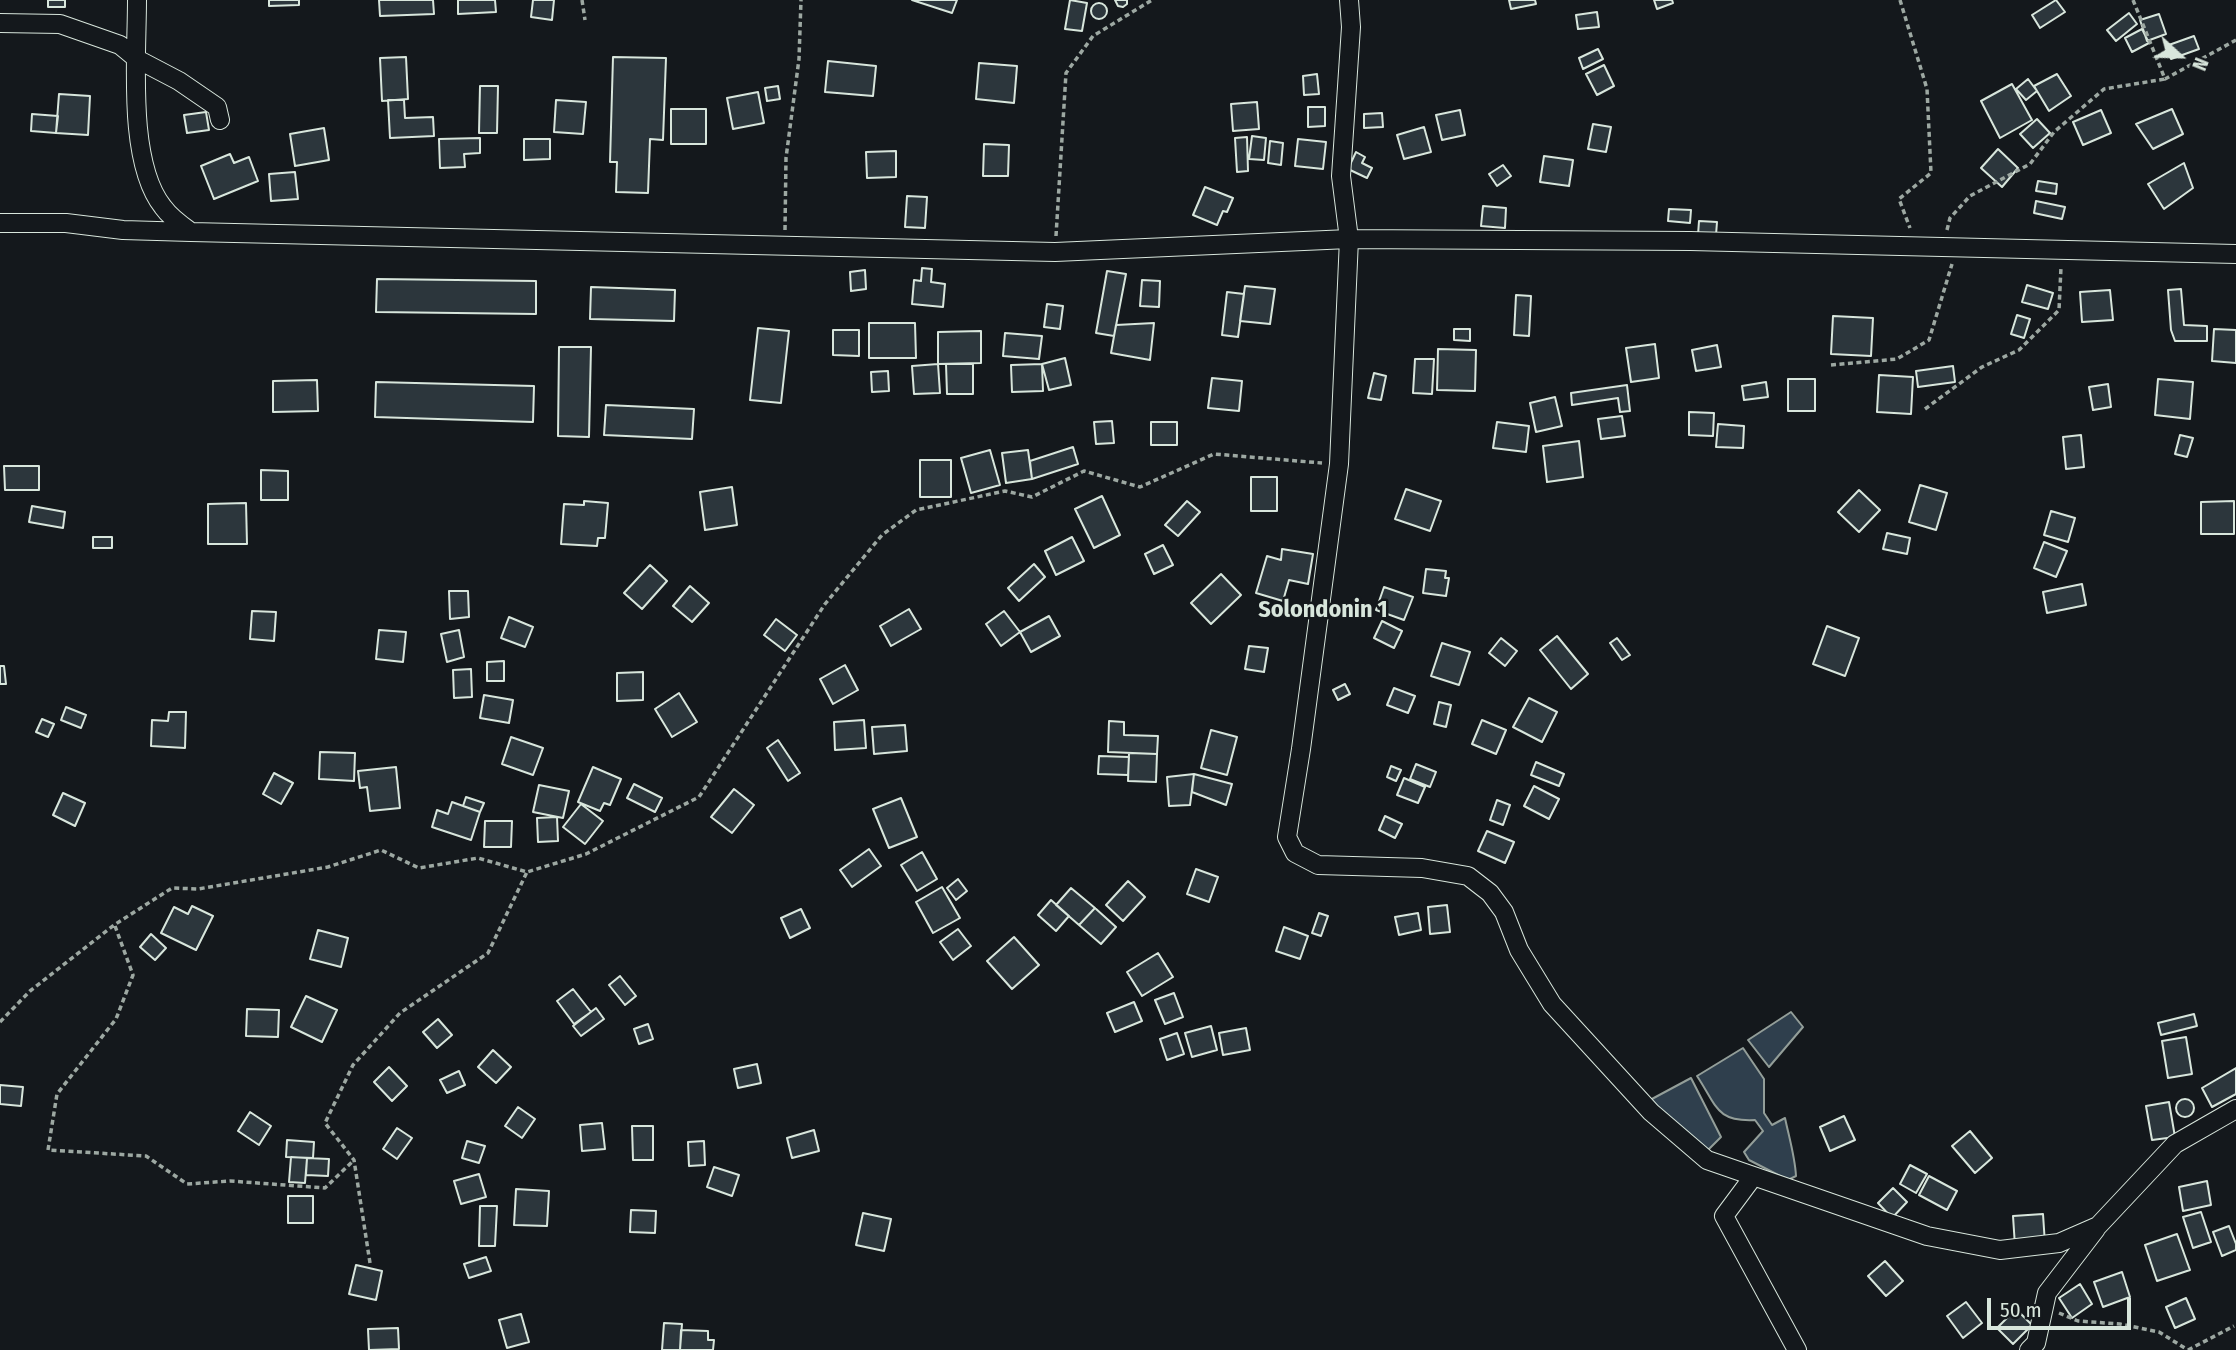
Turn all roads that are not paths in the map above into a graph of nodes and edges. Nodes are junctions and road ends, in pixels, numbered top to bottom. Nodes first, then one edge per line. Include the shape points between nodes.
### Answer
1 (137, 0) edge
2 (1349, 0) edge
3 (0, 23) edge
4 (137, 59) junction
5 (220, 120) dead end
6 (0, 223) edge
7 (191, 232) junction
8 (1349, 239) junction
9 (2236, 254) edge
10 (2236, 1109) edge
11 (1753, 1177) junction
12 (2098, 1226) junction
13 (1797, 1350) edge
14 (2029, 1350) edge

1 - 4 street
2 - 8 street via 1341,176
3 - 4 street via 60,24 120,45
4 - 5 street via 217,107
4 - 7 street via 138,138 147,177 162,206
6 - 7 street
7 - 8 street via 1055,252
8 - 9 street via 1690,241
8 - 11 street via 1339,464 1287,837 1295,853 1318,865 1422,868 1468,876 1490,893 1504,912 1519,950 1552,1004 1651,1112 1707,1160
10 - 12 street via 2175,1144
11 - 12 street via 1927,1237 2000,1250 2059,1243
11 - 13 street via 1724,1216
12 - 14 street via 2047,1293 2036,1343

